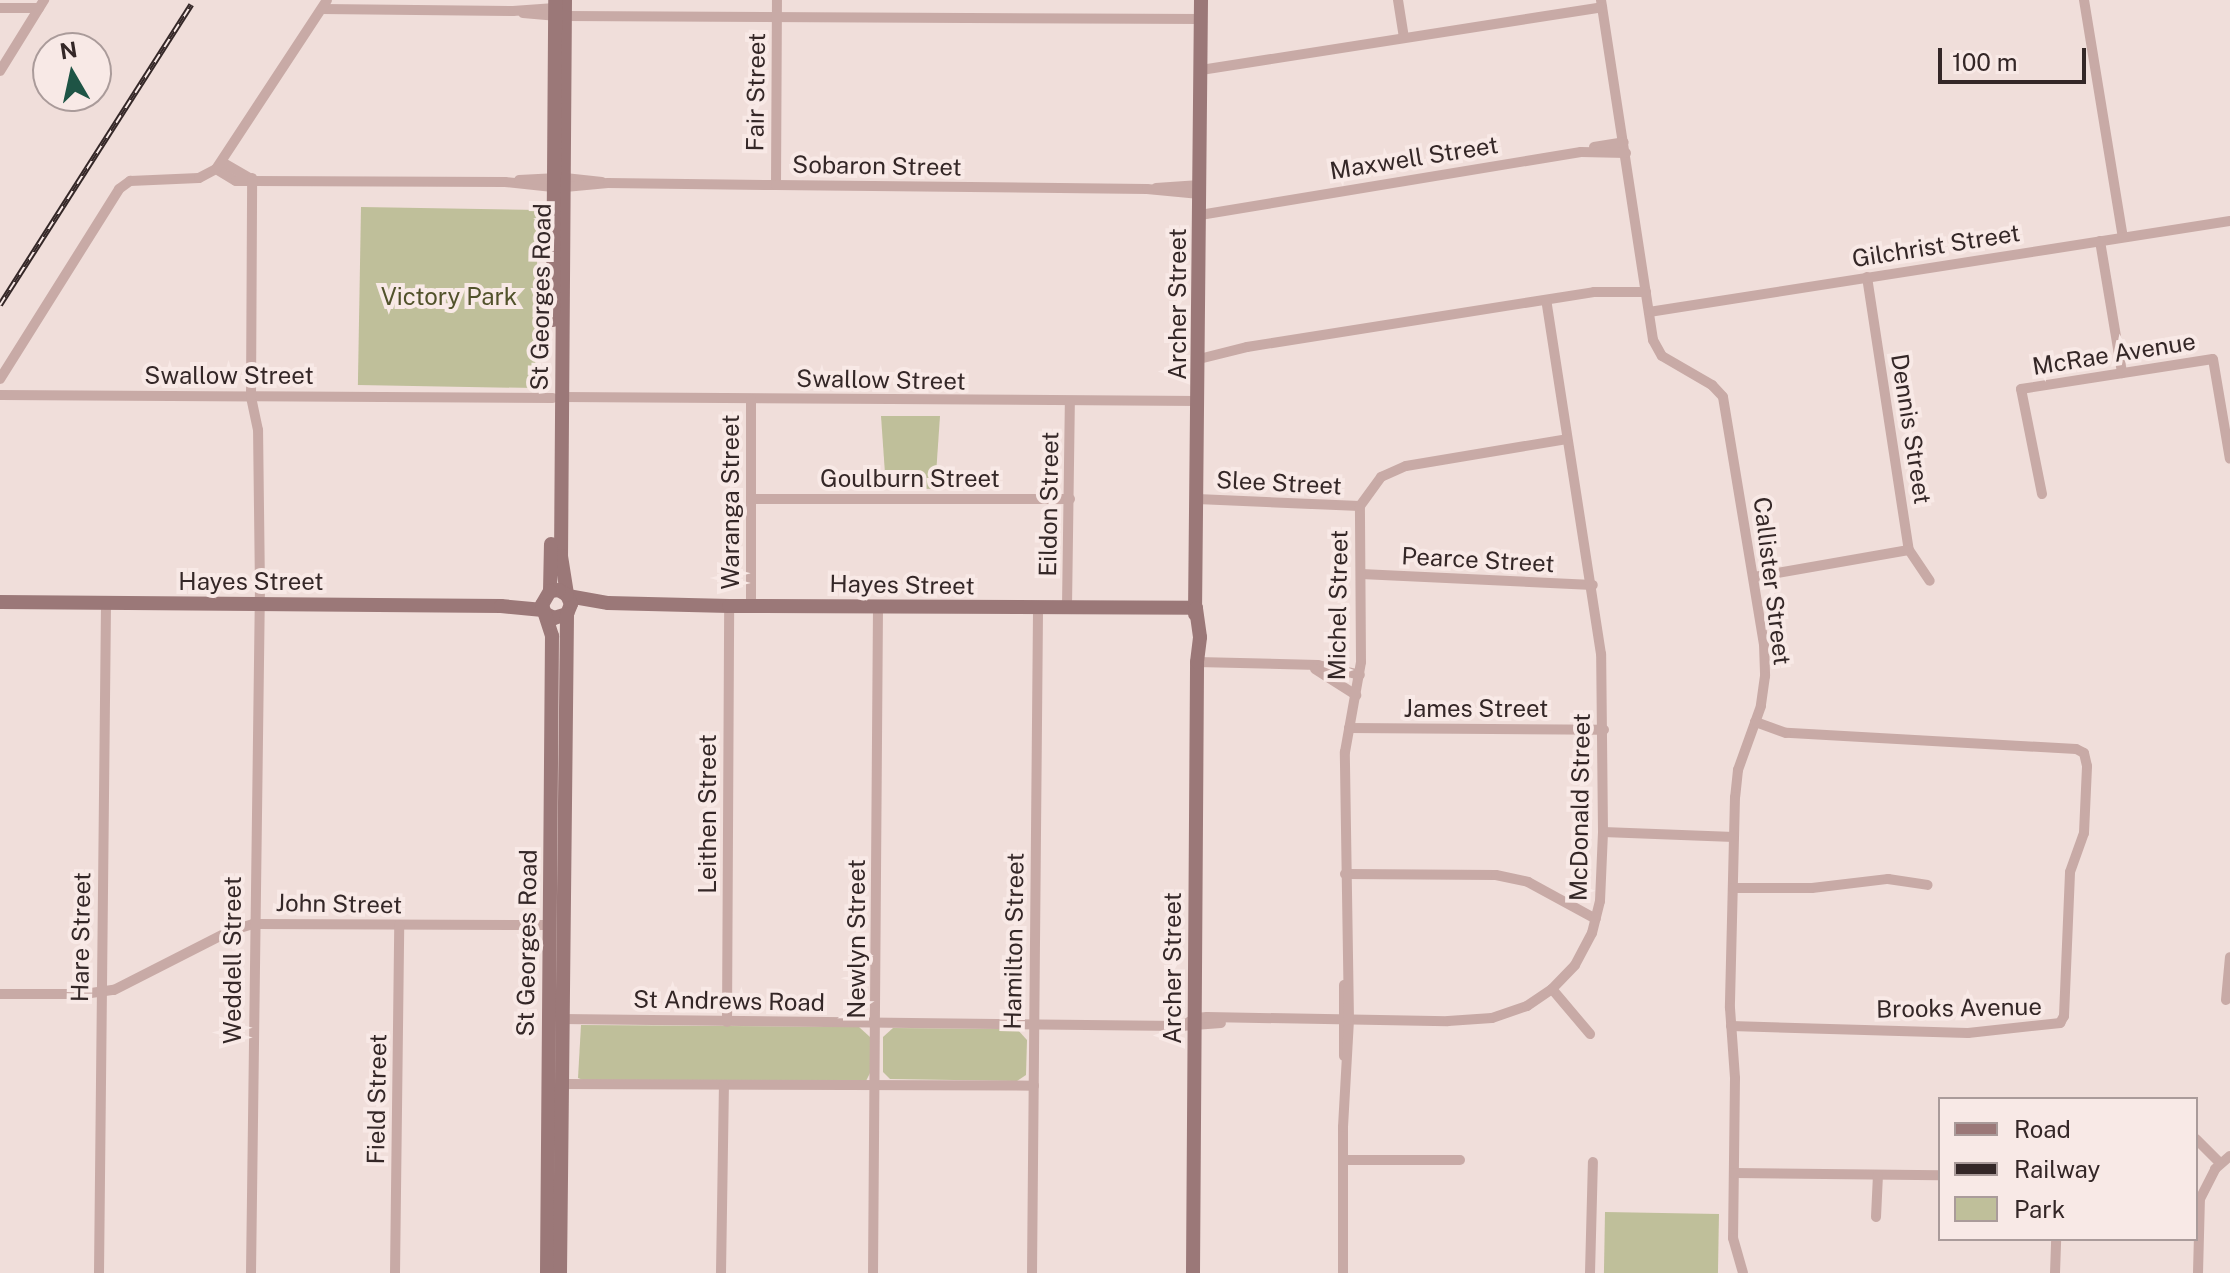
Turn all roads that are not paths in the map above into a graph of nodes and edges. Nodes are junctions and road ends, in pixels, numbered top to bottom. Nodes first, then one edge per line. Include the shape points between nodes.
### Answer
1 (777, 0) edge
2 (1201, 0) edge
3 (1398, 0) edge
4 (2084, 0) edge
5 (42, 4) edge
6 (324, 4) edge
7 (1601, 4) edge
8 (0, 8) edge
9 (560, 8) edge
10 (777, 15) junction
11 (1201, 19) junction
12 (1404, 38) junction
13 (1201, 70) junction
14 (0, 71) edge
15 (1625, 148) junction
16 (219, 166) junction
17 (252, 178) junction
18 (559, 182) junction
19 (776, 185) junction
20 (1200, 200) junction
21 (2230, 221) edge
22 (2123, 237) junction
23 (2100, 241) junction
24 (1867, 277) junction
25 (1644, 287) junction
26 (1546, 300) junction
27 (1649, 312) junction
28 (1199, 353) junction
29 (2122, 373) junction
30 (0, 379) edge
31 (0, 395) edge
32 (251, 397) junction
33 (557, 398) junction
34 (751, 399) junction
35 (1199, 401) junction
36 (1070, 402) junction
37 (1567, 439) junction
38 (2230, 459) edge
39 (2042, 494) dead end
40 (751, 499) junction
41 (1070, 499) junction
42 (1197, 499) junction
43 (1360, 506) junction
44 (1909, 550) junction
45 (556, 560) junction
46 (1361, 574) junction
47 (1754, 577) junction
48 (1930, 581) dead end
49 (1593, 585) junction
50 (550, 592) junction
51 (568, 596) junction
52 (0, 602) edge
53 (106, 602) junction
54 (608, 603) junction
55 (257, 604) junction
56 (878, 605) junction
57 (501, 606) junction
58 (729, 606) junction
59 (751, 606) junction
60 (1067, 607) junction
61 (1196, 608) junction
62 (1038, 609) junction
63 (544, 612) junction
64 (568, 613) junction
65 (559, 644) junction
66 (1197, 662) junction
67 (1307, 664) junction
68 (1360, 675) junction
69 (1356, 695) junction
70 (1755, 722) junction
71 (1349, 728) junction
72 (1604, 730) junction
73 (1603, 832) junction
74 (1734, 837) junction
75 (1345, 874) junction
76 (1928, 885) dead end
77 (1733, 888) junction
78 (1596, 919) junction
79 (253, 924) junction
80 (399, 925) junction
81 (556, 925) junction
82 (2230, 957) edge
83 (1552, 989) junction
84 (101, 992) junction
85 (0, 994) edge
86 (2226, 1000) dead end
87 (558, 1011) junction
88 (1345, 1020) junction
89 (727, 1022) junction
90 (877, 1022) junction
91 (1033, 1023) junction
92 (1191, 1023) junction
93 (1731, 1026) junction
94 (1590, 1034) dead end
95 (555, 1084) junction
96 (724, 1085) junction
97 (875, 1086) junction
98 (1034, 1086) junction
99 (2198, 1140) edge
100 (1343, 1160) junction
101 (1460, 1160) dead end
102 (2225, 1160) edge
103 (1593, 1162) dead end
104 (1734, 1173) junction
105 (1878, 1175) junction
106 (1938, 1175) edge
107 (1876, 1217) dead end
108 (554, 1238) junction
109 (2056, 1241) edge
110 (99, 1273) edge
111 (251, 1273) edge
112 (395, 1273) edge
113 (547, 1273) edge
114 (560, 1273) edge
115 (721, 1273) edge
116 (873, 1273) edge
117 (1032, 1273) edge
118 (1193, 1273) edge
119 (1343, 1273) edge
120 (1590, 1273) edge
121 (1741, 1273) edge
122 (2055, 1273) edge
123 (2198, 1273) edge

1 - 10 street, Fair Street
2 - 11 street, Archer Street
3 - 12 street
4 - 22 street
5 - 8 street
5 - 14 street
6 - 9 street
6 - 16 street
7 - 12 street
7 - 15 street, Callister Street
9 - 10 street
9 - 18 street, St Georges Road
10 - 11 street
10 - 19 street, Fair Street
11 - 13 street, Archer Street
12 - 13 street
13 - 20 street, Archer Street
15 - 20 street, Maxwell Street via 1254,204
15 - 25 street, Callister Street
16 - 17 street, Sobaron Street via 236,181
16 - 30 street via 199,178 130,181 119,189
17 - 18 street, Sobaron Street
17 - 32 street, Weddell Street
18 - 19 street, Sobaron Street
18 - 33 street, St Georges Road
19 - 20 street, Sobaron Street via 1147,189
20 - 28 street, Archer Street
21 - 22 street, Gilchrist Street
22 - 23 street, Gilchrist Street
23 - 24 street, Gilchrist Street
23 - 29 street
24 - 27 street, Gilchrist Street
24 - 44 street, Dennis Street
25 - 26 street
25 - 27 street, Callister Street
26 - 28 street
26 - 37 street, McDonald Street
27 - 47 street, Callister Street via 1653,340 1662,356 1723,397
28 - 35 street, Archer Street
29 - 38 street, McRae Avenue via 2213,359
29 - 39 street, McRae Avenue via 2021,389
31 - 32 street, Swallow Street
32 - 33 street, Swallow Street
32 - 55 street, Weddell Street via 258,430
33 - 34 street, Swallow Street
33 - 45 street, St Georges Road
34 - 36 street, Swallow Street
34 - 40 street, Waranga Street
35 - 36 street, Swallow Street
35 - 42 street, Archer Street
36 - 41 street, Eildon Street
37 - 43 street, Michel Street via 1406,466 1381,477
37 - 49 street, McDonald Street
40 - 41 street, Goulburn Street
40 - 59 street, Waranga Street
41 - 60 street, Eildon Street
42 - 43 street, Slee Street
42 - 61 street, Archer Street
43 - 46 street, Michel Street
44 - 47 street
44 - 48 street, Dennis Street
45 - 50 street, St Georges Road
45 - 51 street, St Georges Road
46 - 49 street, Pearce Street
46 - 68 street, Michel Street
47 - 70 street, Callister Street via 1765,676
49 - 72 street, McDonald Street
50 - 51 street
50 - 57 street, Hayes Street
50 - 63 street via 543,600
51 - 54 street, Hayes Street
51 - 64 street
52 - 53 street, Hayes Street
53 - 55 street, Hayes Street
53 - 84 street, Hare Street
54 - 58 street, Hayes Street
54 - 64 street, Hayes Street
55 - 57 street, Hayes Street
55 - 79 street, Weddell Street
56 - 59 street, Hayes Street
56 - 62 street, Hayes Street
56 - 90 street, Newlyn Street
57 - 63 street, Hayes Street
58 - 59 street, Hayes Street
58 - 89 street, Leithen Street
60 - 61 street, Hayes Street
60 - 62 street, Hayes Street
61 - 66 street, Archer Street
62 - 91 street, Hamilton Street
63 - 64 street via 554,618
63 - 65 street, St Georges Road
64 - 65 street, St Georges Road
65 - 81 street, St Georges Road
66 - 67 street
66 - 92 street, Archer Street
67 - 68 street
67 - 69 street
68 - 69 street, Michel Street
69 - 71 street, Michel Street
70 - 74 street, Callister Street via 1738,770
70 - 93 street, Brooks Avenue via 1786,733 2076,749 2084,753 2087,766 2084,833 2070,872 2060,1023 1968,1033
71 - 72 street, James Street
71 - 75 street, Michel Street
72 - 73 street, McDonald Street
73 - 74 street
73 - 78 street, McDonald Street
74 - 77 street, Callister Street
75 - 78 street via 1496,875 1528,882
75 - 88 street, Michel Street
76 - 77 street via 1888,879 1812,888
77 - 93 street, Callister Street
78 - 83 street, McDonald Street via 1575,965
79 - 80 street, John Street
79 - 84 street, John Street
79 - 111 street, Weddell Street
80 - 81 street, John Street
80 - 112 street, Field Street
81 - 87 street, St Georges Road
82 - 86 street
83 - 88 street, McDonald Street via 1527,1006 1492,1018
83 - 94 street
84 - 85 street, John Street
84 - 110 street, Hare Street
87 - 89 street, St Andrews Road
87 - 95 street, St Georges Road
88 - 92 street, McDonald Street
88 - 100 street, Michel Street
89 - 90 street, St Andrews Road
90 - 91 street, St Andrews Road
90 - 97 street, Newlyn Street
91 - 92 street, St Andrews Road
91 - 98 street, Hamilton Street
92 - 118 street, Archer Street
93 - 104 street, Callister Street
95 - 96 street
95 - 108 street, St Georges Road
96 - 97 street
96 - 115 street
97 - 98 street
97 - 116 street, Newlyn Street
98 - 117 street, Hamilton Street
99 - 102 street
100 - 101 street
100 - 119 street, Michel Street
102 - 123 street via 2200,1199
103 - 120 street
104 - 105 street
104 - 121 street, Callister Street via 1733,1238
105 - 106 street
105 - 107 street
108 - 113 street, St Georges Road
108 - 114 street, St Georges Road
109 - 122 street

